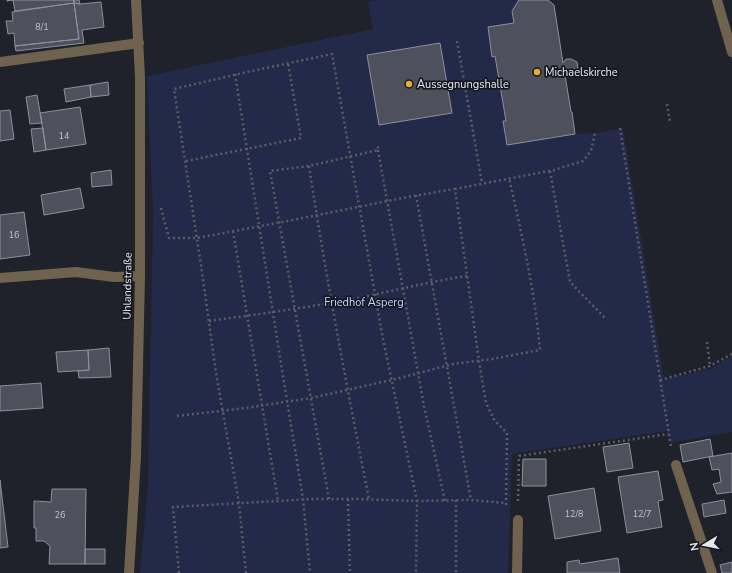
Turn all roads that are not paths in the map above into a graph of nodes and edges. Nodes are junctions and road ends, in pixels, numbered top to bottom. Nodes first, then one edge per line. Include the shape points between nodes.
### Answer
1 (136, 0) edge
2 (717, 0) edge
3 (139, 43) junction
4 (732, 52) edge
5 (0, 62) edge
6 (140, 276) junction
7 (0, 278) edge
8 (676, 464) road end
9 (518, 520) road end
10 (129, 573) edge
11 (517, 573) edge
12 (712, 573) edge

1 - 3 street, Uhlandstraße
2 - 4 street
3 - 5 street
3 - 6 street, Uhlandstraße
6 - 7 street via 114,277 76,272
6 - 10 street, Uhlandstraße via 136,457
8 - 12 street
9 - 11 street

